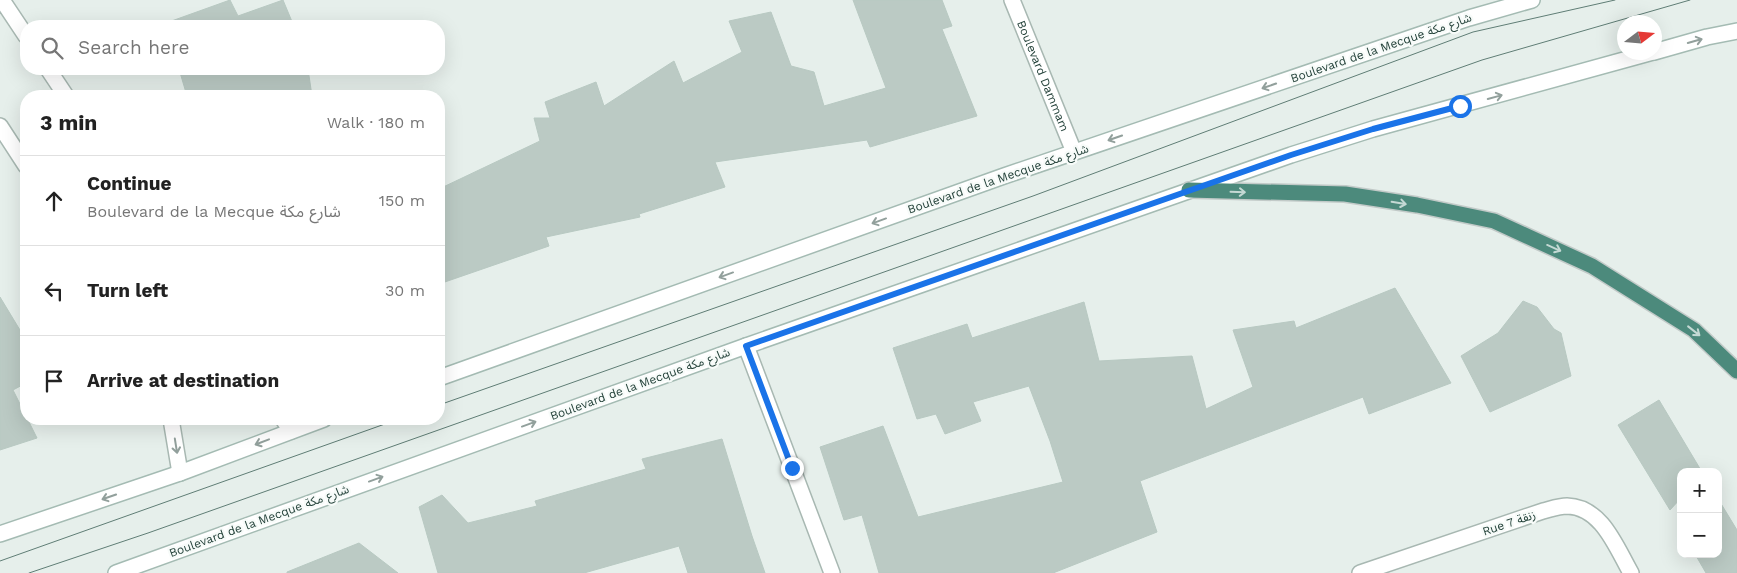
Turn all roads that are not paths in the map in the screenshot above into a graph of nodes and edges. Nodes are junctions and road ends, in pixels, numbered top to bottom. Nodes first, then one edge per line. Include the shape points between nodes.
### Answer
1 (2, 0) edge
2 (1012, 0) edge
3 (1532, 0) edge
4 (20, 27) edge
5 (1737, 31) edge
6 (1662, 50) edge
7 (1625, 60) edge
8 (52, 75) edge
9 (62, 90) edge
10 (0, 126) edge
11 (1074, 152) junction
12 (20, 157) edge
13 (1189, 190) junction
14 (746, 346) junction
15 (1737, 371) edge
16 (445, 376) edge
17 (172, 425) edge
18 (287, 425) edge
19 (180, 473) junction
20 (0, 534) edge
21 (116, 573) edge
22 (832, 573) edge
23 (1360, 573) edge
24 (1631, 573) edge

1 - 4 main road
2 - 11 main road, Boulevard Dammam
3 -> 11 main road, Boulevard de la Mecque شارع مكة via 1469,18
6 -> 5 main road, Boulevard de la Mecque شارع مكة
13 -> 7 main road, Boulevard de la Mecque شارع مكة via 1373,129
8 - 9 main road
10 - 12 main road
11 -> 16 main road, Boulevard de la Mecque شارع مكة
13 - 14 main road, Boulevard de la Mecque شارع مكة
13 -> 15 highway via 1345,194 1494,221 1592,266 1694,330
21 -> 14 main road, Boulevard de la Mecque شارع مكة
14 - 22 main road
17 -> 19 main road
18 -> 19 main road
19 -> 20 main road
23 - 24 main road, Rue 7 زنقة via 1566,506 1585,510 1603,524

